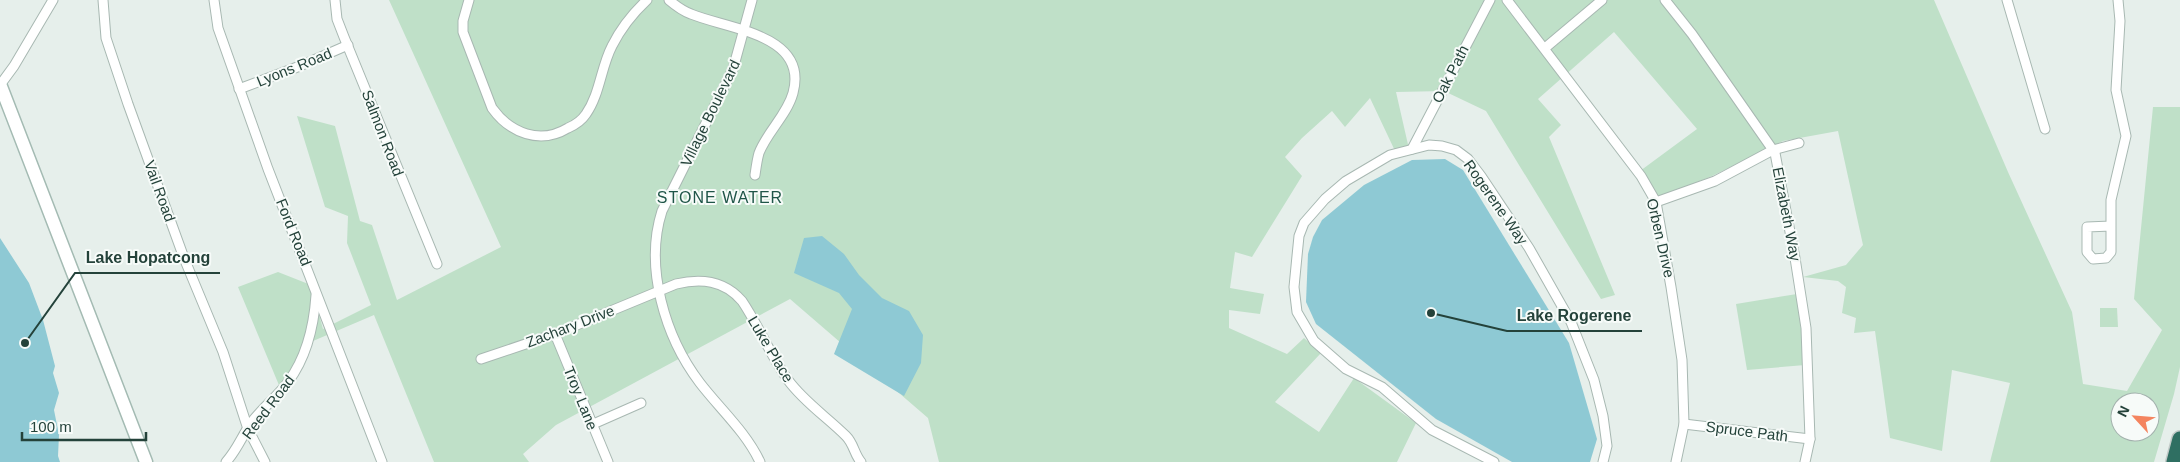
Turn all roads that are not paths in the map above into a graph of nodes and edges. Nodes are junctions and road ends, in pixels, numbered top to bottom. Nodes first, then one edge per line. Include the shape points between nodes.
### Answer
1 (53, 0) edge
2 (103, 0) edge
3 (214, 0) edge
4 (335, 0) edge
5 (469, 0) edge
6 (647, 0) edge
7 (669, 0) edge
8 (752, 0) edge
9 (1490, 0) edge
10 (1507, 0) edge
11 (1602, 0) edge
12 (1665, 0) edge
13 (2007, 0) edge
14 (2118, 0) edge
15 (745, 30) junction
16 (348, 45) junction
17 (1545, 48) junction
18 (0, 85) edge
19 (239, 89) junction
20 (2044, 129) dead end
21 (1800, 143) dead end
22 (1412, 149) junction
23 (1773, 150) junction
24 (755, 175) dead end
25 (1656, 202) junction
26 (2111, 226) dead end
27 (437, 264) dead end
28 (317, 290) junction
29 (659, 292) junction
30 (555, 334) junction
31 (481, 359) dead end
32 (641, 403) dead end
33 (1684, 424) junction
34 (591, 425) junction
35 (248, 429) junction
36 (1810, 439) junction
37 (2180, 439) edge
38 (856, 460) edge
39 (1808, 461) edge
40 (146, 462) edge
41 (226, 462) edge
42 (265, 462) edge
43 (382, 462) edge
44 (608, 462) edge
45 (760, 462) edge
46 (1494, 462) edge
47 (1603, 462) edge
48 (1676, 462) edge
49 (2174, 462) edge

1 - 18 street
2 - 35 street, Vail Road via 106,38 184,258 223,352
3 - 19 street, Ford Road via 218,28
4 - 16 street, Salmon Road
5 - 6 street via 463,32 492,108 516,131 540,136 564,131 585,116 592,105 612,47 630,15
7 - 15 street via 692,15
8 - 15 street, Village Boulevard
9 - 22 street, Oak Path
10 - 17 street, Orben Drive
11 - 17 street
12 - 23 street, Elizabeth Way
13 - 20 street
14 - 26 street via 2116,90 2126,136 2111,200
15 - 24 street via 765,38 782,51 792,67 794,84 790,101 760,152
15 - 29 street, Village Boulevard via 724,90 662,211 656,229 654,248
16 - 19 street, Lyons Road
16 - 27 street, Salmon Road
17 - 25 street, Orben Drive via 1641,176
18 - 40 main road
19 - 28 street, Ford Road
21 - 23 street
22 - 46 street, Rogerene Way via 1390,155 1346,181 1304,223 1296,256 1294,287 1297,312 1314,341 1346,369 1382,386 1432,430
22 - 47 street, Rogerene Way via 1442,146 1456,150 1468,159 1529,248 1571,322 1594,380 1606,434
23 - 25 street via 1715,182
23 - 36 street, Elizabeth Way via 1805,319
25 - 33 street, Orben Drive via 1682,360
28 - 35 street, Reed Road via 315,315 298,365 288,382
28 - 43 street, Ford Road
29 - 30 street, Zachary Drive
29 - 38 street, Luke Place via 686,282 710,281 737,296 787,379 806,401 847,437 855,447
29 - 45 street, Village Boulevard via 688,364 746,438
30 - 31 street, Zachary Drive
30 - 34 street, Troy Lane
32 - 34 street
33 - 36 street, Spruce Path
33 - 48 street, Orben Drive
34 - 44 street, Troy Lane
35 - 41 street, Reed Road
35 - 42 street, Vail Road
36 - 39 street, Elizabeth Way
37 - 49 highway

